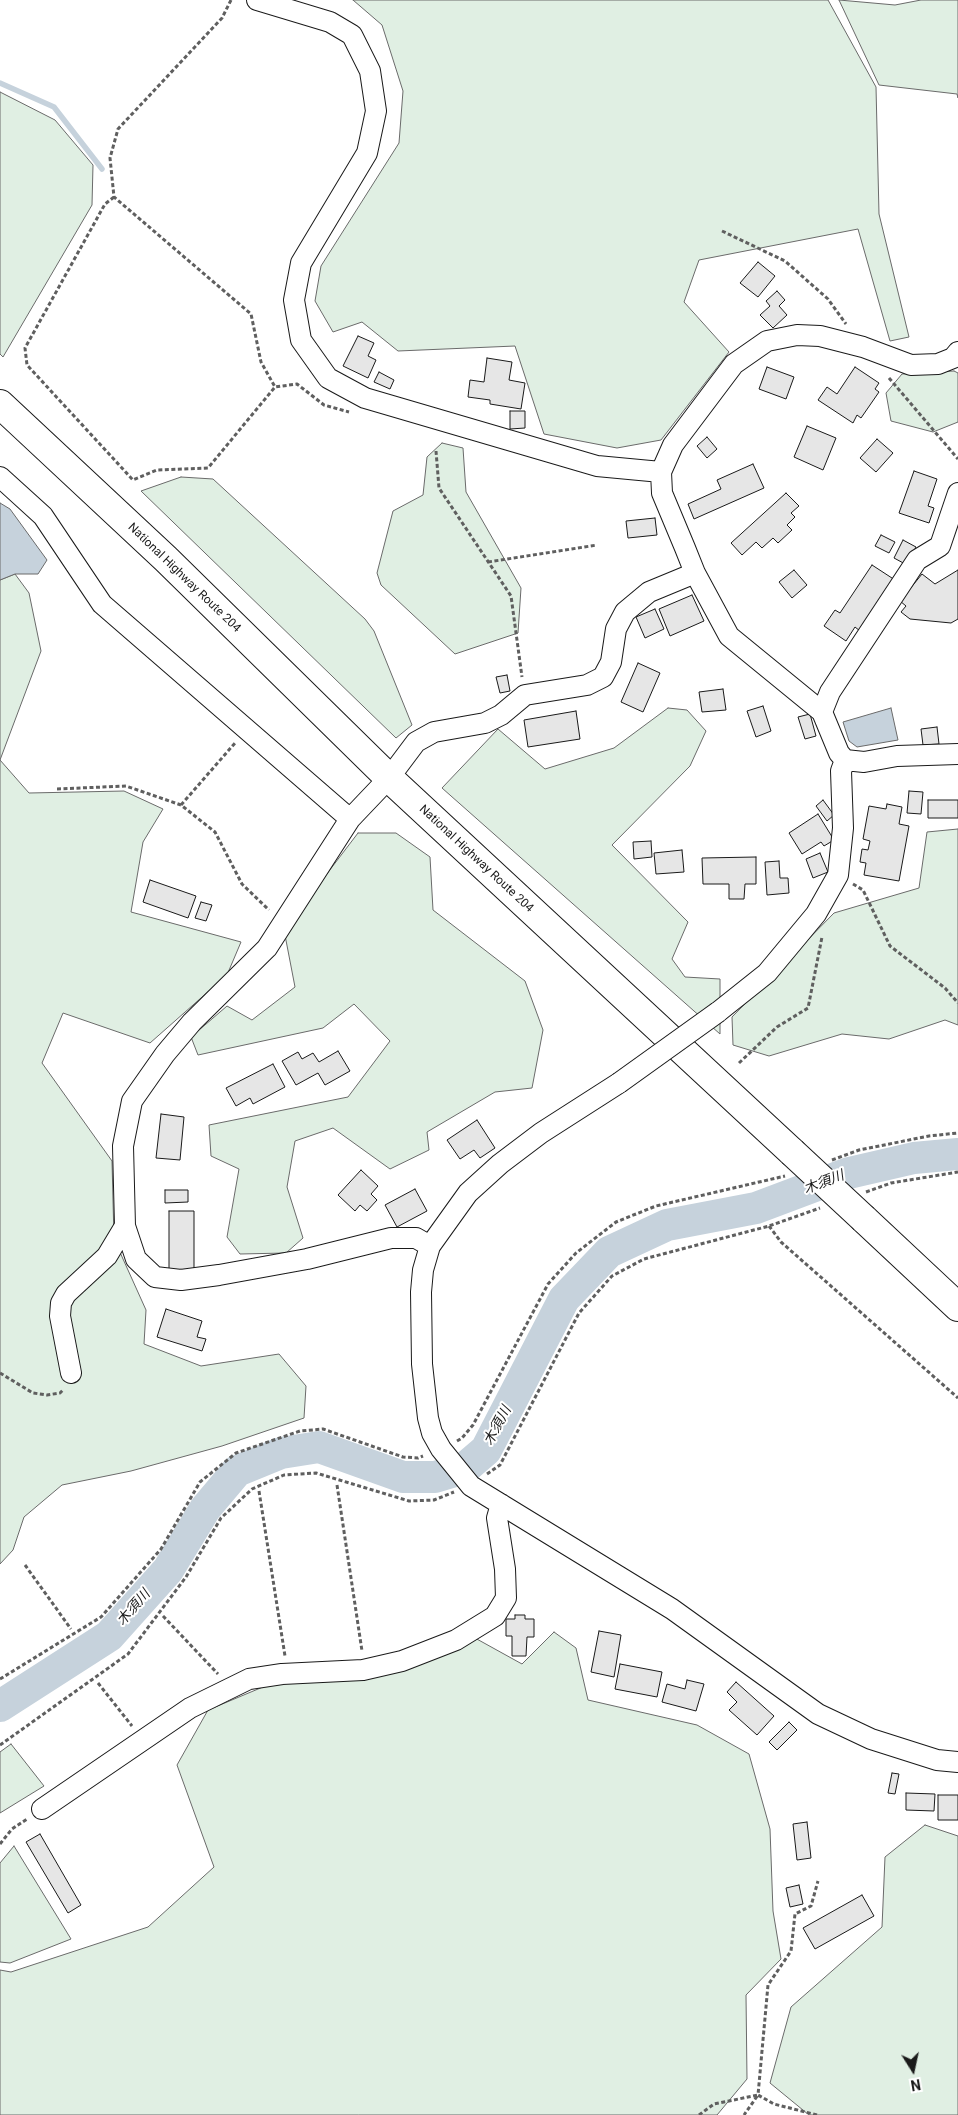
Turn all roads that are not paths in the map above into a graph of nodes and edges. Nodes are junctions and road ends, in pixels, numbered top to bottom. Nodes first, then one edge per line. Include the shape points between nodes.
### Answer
1 (257, 0) edge
2 (958, 352) edge
3 (0, 404) edge
4 (661, 472) junction
5 (0, 477) edge
6 (958, 493) edge
7 (695, 572) junction
8 (822, 712) junction
9 (958, 754) edge
10 (845, 760) junction
11 (389, 778) junction
12 (350, 819) junction
13 (126, 1226) junction
14 (430, 1246) junction
15 (958, 1307) edge
16 (71, 1373) road end
17 (500, 1504) junction
18 (958, 1762) edge
19 (42, 1809) road end

1 - 4 street via 330,22 352,35 370,71 376,110 367,153 301,263 294,300 301,340 328,378 365,398 597,466
2 - 4 street via 953,358 938,364 911,365 863,347 820,336 797,335 767,341 734,364 673,444
3 - 11 highway, National Highway Route 204 via 166,559
4 - 7 street via 662,493
5 - 12 street via 43,516 102,604
6 - 8 street via 940,546 917,560 830,692
7 - 8 street via 730,636
7 - 11 street via 648,592 625,612 616,629 611,662 603,677 587,685 525,694 501,715 486,723 434,732 416,742
8 - 10 street
9 - 10 street via 897,756 864,762
10 - 14 street, bridge via 841,771 843,828 838,875 816,914 767,973 718,1012 500,1164 468,1192
11 - 12 street
11 - 15 highway, National Highway Route 204, bridge via 790,1164 864,1206
12 - 13 street via 267,948 181,1035 132,1101 123,1146
13 - 14 street via 136,1259 155,1276 181,1280 307,1259 390,1238 416,1238
13 - 16 street via 108,1256 60,1303
14 - 17 street via 421,1292 422,1364 432,1433 471,1486
17 - 18 street via 672,1609 818,1714 871,1739 937,1760
17 - 19 street via 497,1518 506,1598 495,1616 456,1640 402,1661 363,1670 249,1679 190,1708

